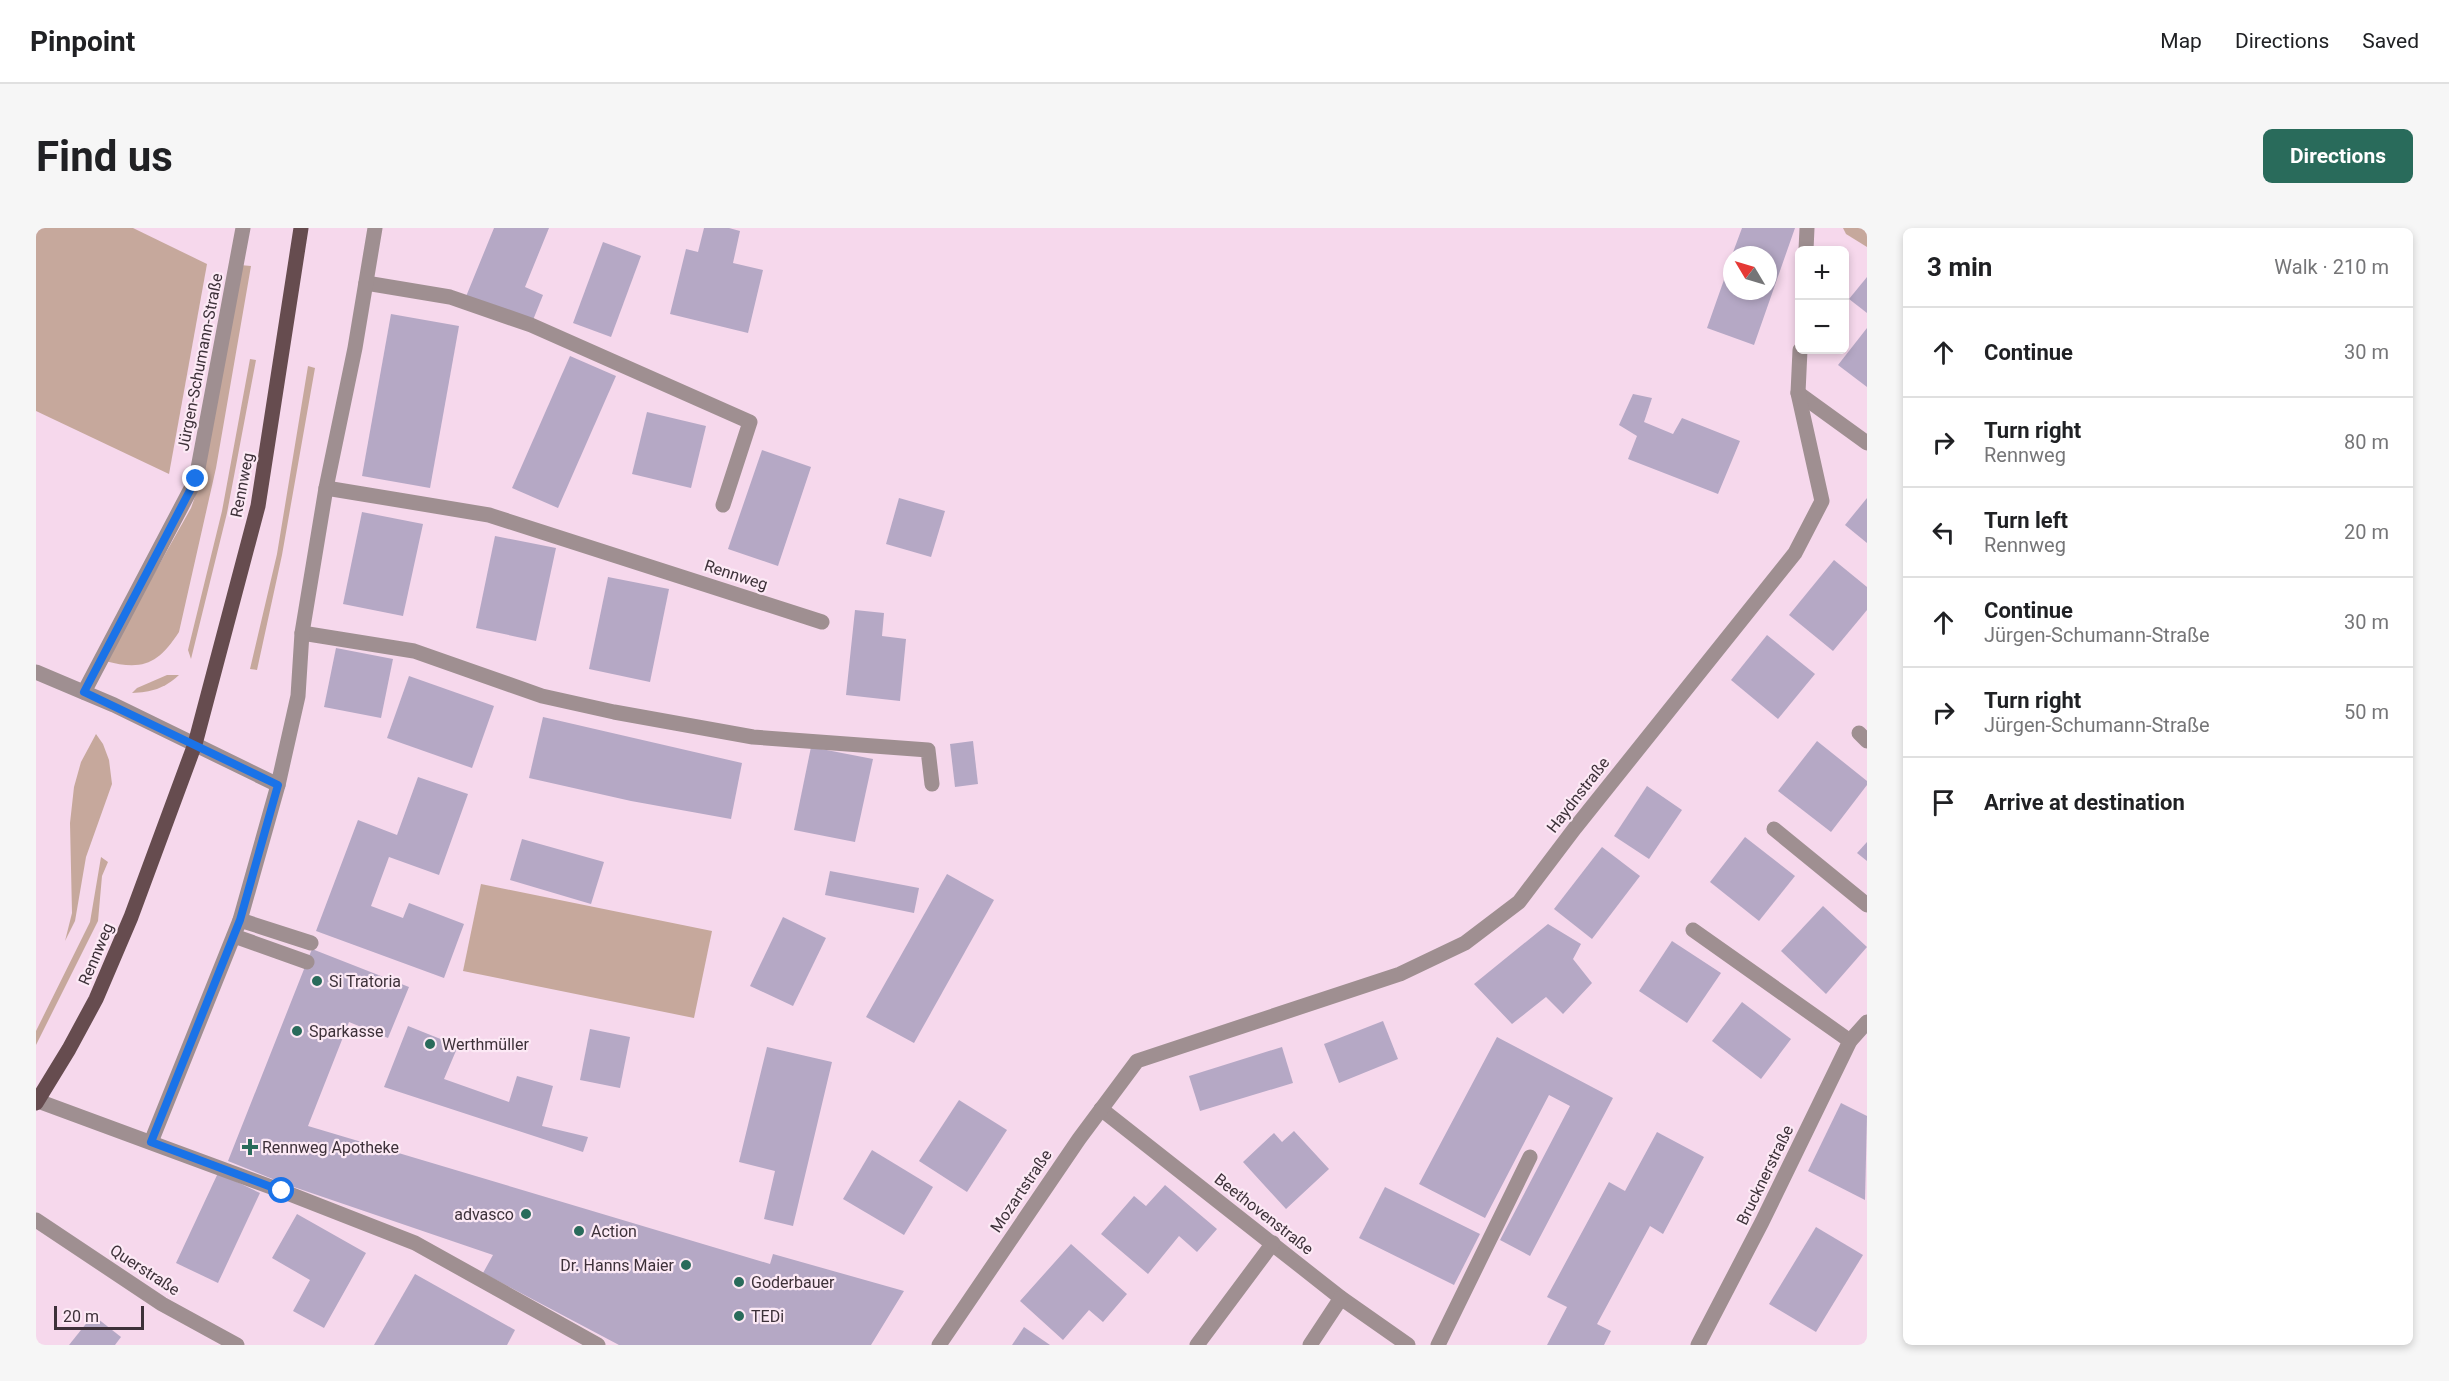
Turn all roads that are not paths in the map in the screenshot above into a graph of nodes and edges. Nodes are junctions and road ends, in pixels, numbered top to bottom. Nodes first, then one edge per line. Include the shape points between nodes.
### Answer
1 (243, 228) edge
2 (301, 228) edge
3 (375, 228) edge
4 (1807, 228) edge
5 (1806, 246) edge
6 (366, 283) junction
7 (1800, 354) edge
8 (1798, 393) junction
9 (1867, 443) edge
10 (326, 488) junction
11 (723, 505) dead end
12 (822, 622) dead end
13 (302, 633) junction
14 (36, 672) edge
15 (84, 692) junction
16 (195, 744) junction
17 (932, 784) dead end
18 (278, 785) junction
19 (1774, 829) dead end
20 (1867, 905) edge
21 (240, 920) junction
22 (1693, 930) dead end
23 (234, 936) junction
24 (311, 943) dead end
25 (307, 962) dead end
26 (1867, 1022) edge
27 (1850, 1041) junction
28 (1137, 1061) joint
29 (37, 1102) edge
30 (1101, 1109) junction
31 (151, 1142) junction
32 (1530, 1157) dead end
33 (36, 1220) edge
34 (1273, 1243) junction
35 (1341, 1298) junction
36 (237, 1345) edge
37 (598, 1345) edge
38 (939, 1345) edge
39 (1197, 1345) edge
40 (1310, 1345) edge
41 (1408, 1345) edge
42 (1438, 1345) edge
43 (1698, 1345) edge

1 - 15 street, Jürgen-Schumann-Straße via 196,479
2 - 16 main road, Rennweg via 258,506
3 - 6 street
4 - 5 street
6 - 10 street
6 - 11 street via 450,297 531,325 750,422
7 - 8 street, Haydnstraße
8 - 9 street
8 - 28 street, Haydnstraße via 1822,501 1795,553 1519,902 1465,943 1400,974
10 - 12 street, Rennweg via 489,515
10 - 13 street
13 - 17 street via 414,651 542,696 614,712 753,737 928,750
13 - 18 street via 298,696
14 - 15 street
15 - 16 street
16 - 18 street
16 - 29 main road, Rennweg via 131,917 100,988
18 - 21 street
19 - 20 street
21 - 23 street
21 - 24 street
22 - 27 street
23 - 25 street
23 - 31 street
26 - 27 street, Brucknerstraße
27 - 43 street, Brucknerstraße
28 - 30 street, Mozartstraße
29 - 31 street
30 - 34 street, Beethovenstraße
30 - 38 street, Mozartstraße
31 - 37 street via 415,1243
32 - 42 street
33 - 36 street, Querstraße via 162,1304
34 - 35 street, Beethovenstraße
34 - 39 street
35 - 40 street
35 - 41 street, Beethovenstraße

